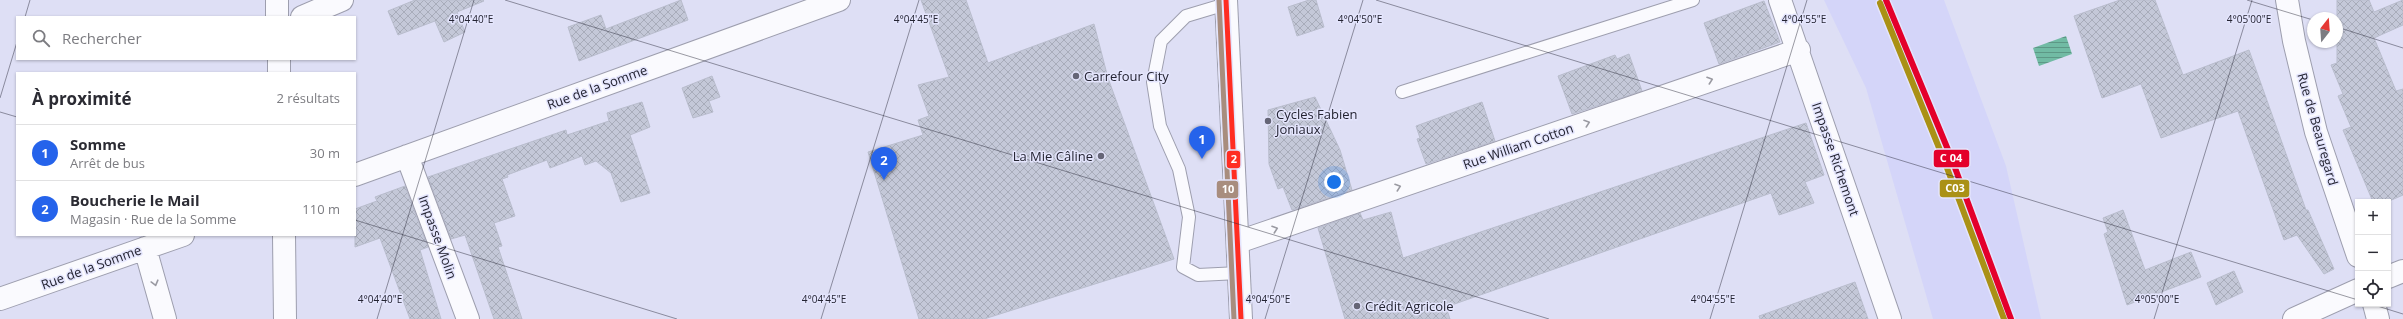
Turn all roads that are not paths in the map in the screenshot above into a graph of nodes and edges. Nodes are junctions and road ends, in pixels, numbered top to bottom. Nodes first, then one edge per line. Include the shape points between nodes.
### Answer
1 (277, 0) edge
2 (342, 0) edge
3 (839, 0) edge
4 (1693, 0) edge
5 (1780, 0) edge
6 (2287, 0) edge
7 (1226, 2) edge
8 (278, 16) edge
9 (304, 16) edge
10 (1799, 50) junction
11 (279, 60) edge
12 (279, 72) edge
13 (1402, 92) dead end
14 (407, 156) junction
15 (356, 175) edge
16 (180, 236) edge
17 (284, 236) edge
18 (1238, 242) junction
19 (2355, 247) edge
20 (145, 248) junction
21 (2403, 271) edge
22 (1239, 273) junction
23 (2391, 276) edge
24 (2355, 291) edge
25 (0, 299) edge
26 (2375, 307) edge
27 (165, 319) edge
28 (285, 319) edge
29 (468, 319) edge
30 (1241, 319) edge
31 (1890, 319) edge
32 (2294, 319) edge
33 (2378, 319) edge

1 - 8 street
2 - 9 street
3 - 14 street, Rue de la Somme
4 - 13 lane
5 - 10 street, Impasse Richemont
6 - 19 street, Rue de Beauregard via 2294,42 2316,132
7 - 18 street
7 - 22 lane via 1186,16 1161,41 1154,82 1160,126 1179,169 1188,210 1183,267 1198,275
18 -> 10 street, Rue William Cotton
10 - 31 street, Impasse Richemont
11 - 12 street
14 - 15 street, Rue de la Somme
14 - 29 street, Impasse Molin
16 - 20 street, Rue de la Somme
17 - 28 street
18 - 22 street
20 - 25 street, Rue de la Somme
20 -> 27 street
21 - 23 street
22 - 30 street
24 - 32 street
26 - 33 street

